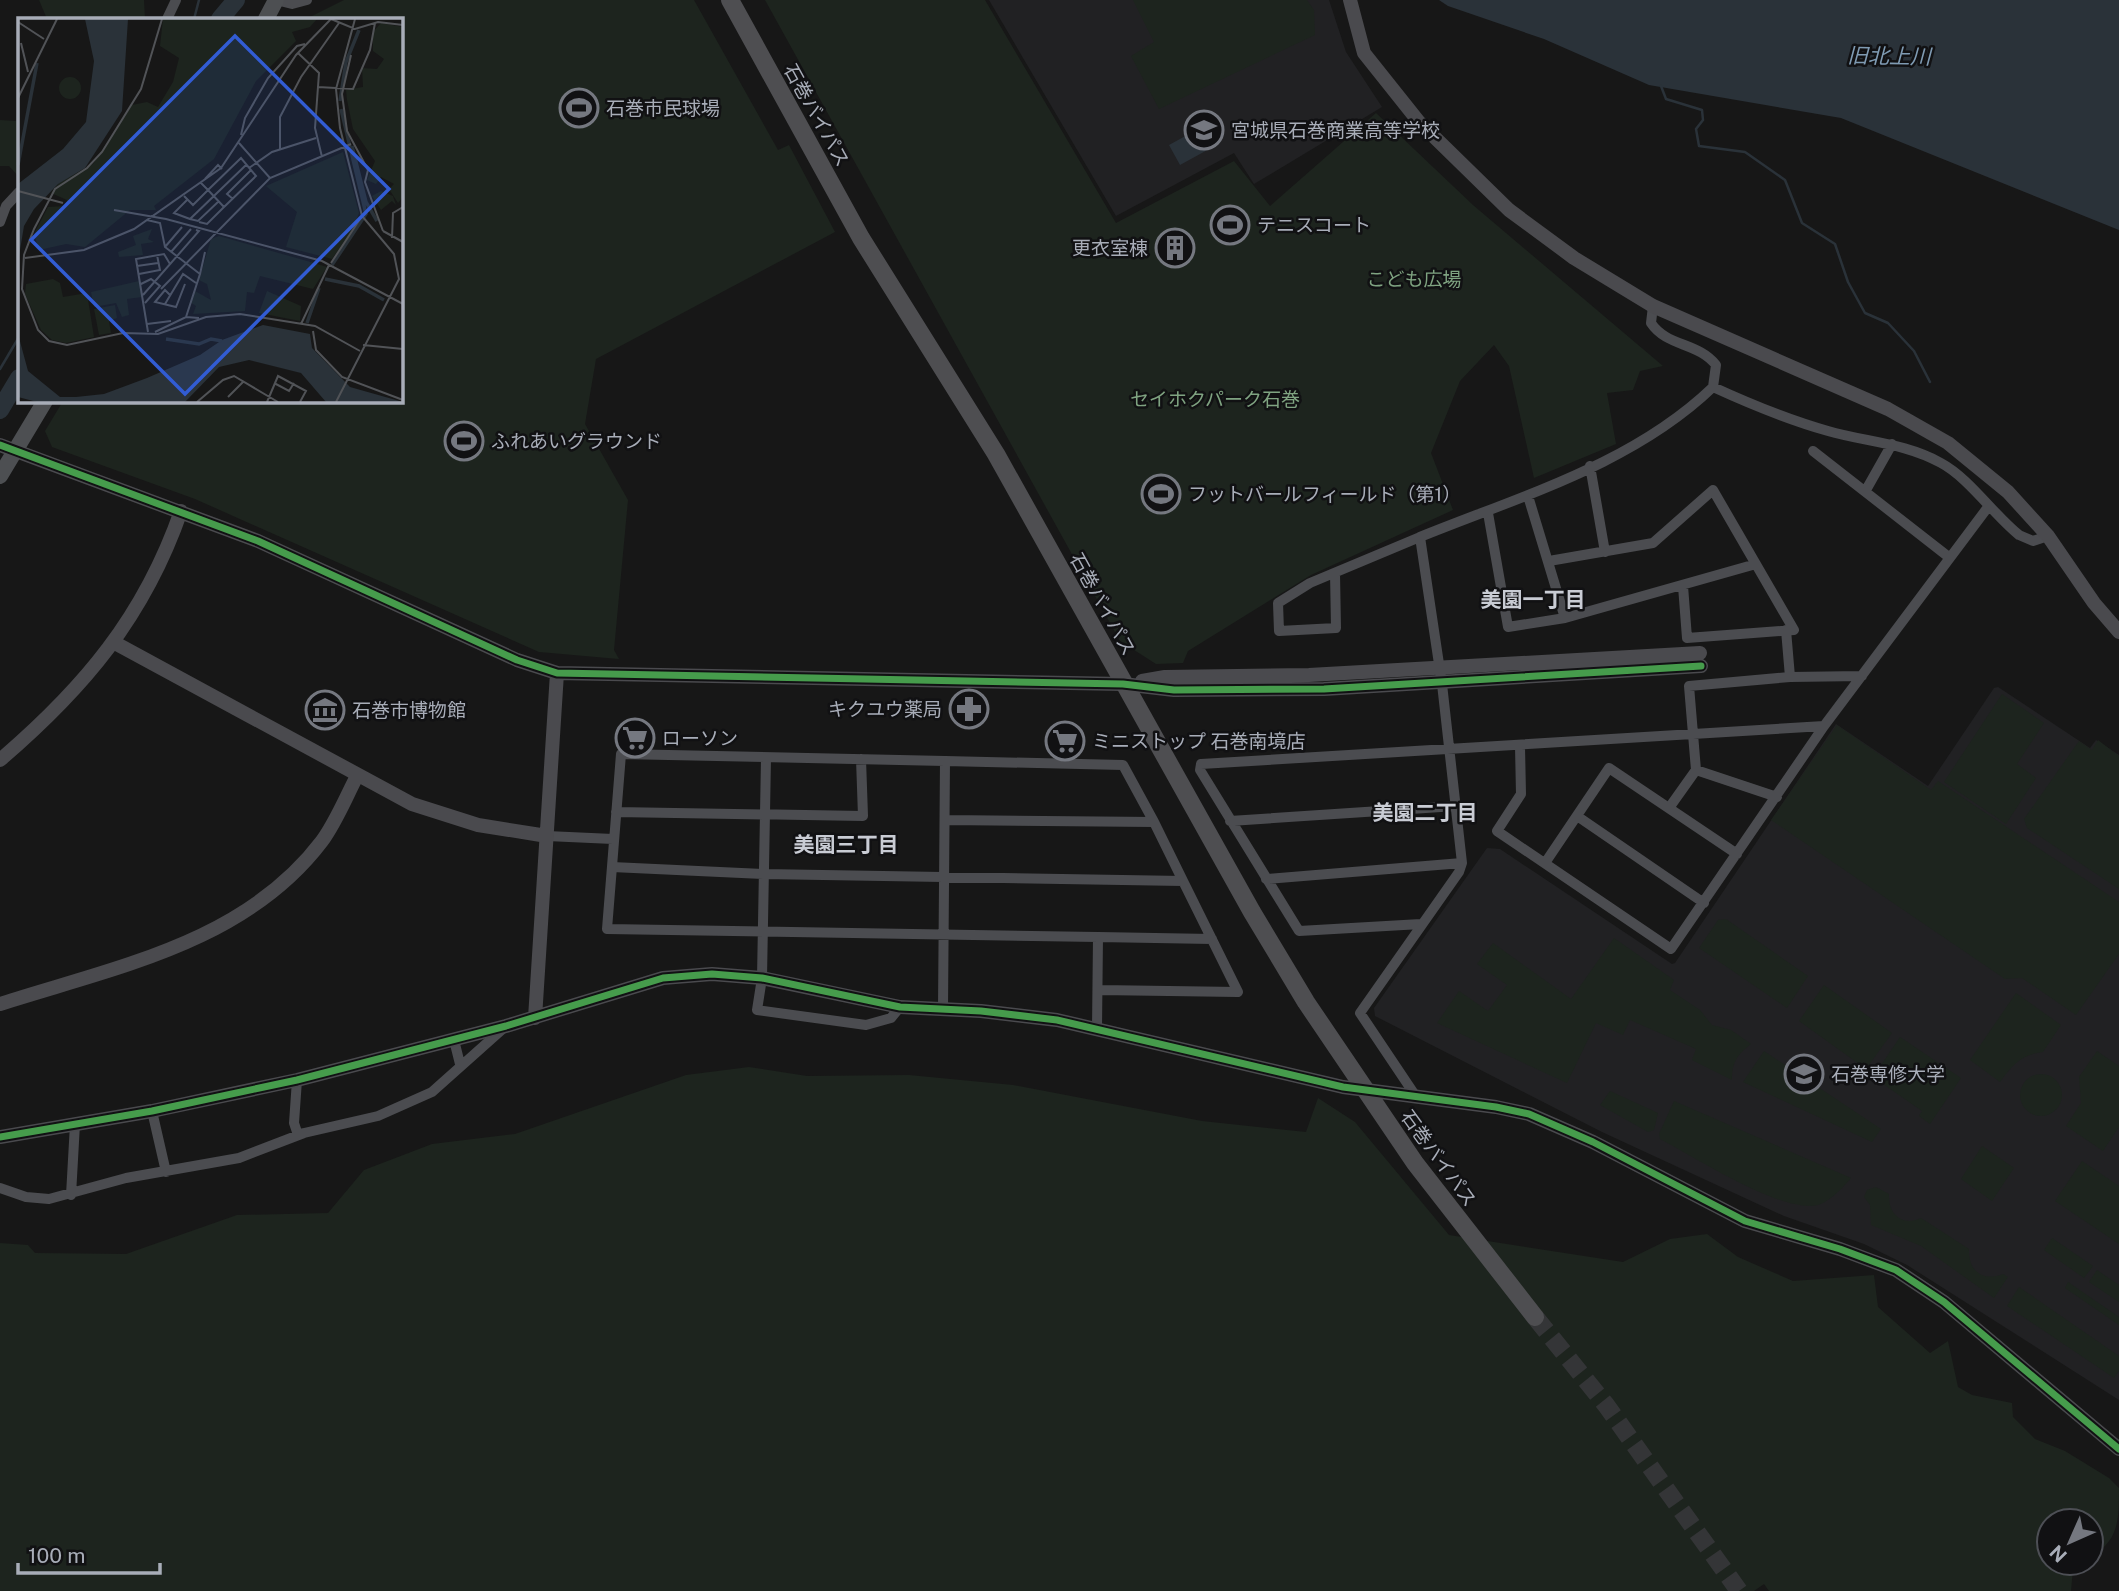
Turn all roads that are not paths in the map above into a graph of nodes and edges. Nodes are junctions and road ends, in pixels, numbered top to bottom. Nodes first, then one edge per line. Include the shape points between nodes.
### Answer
1 (176, 0) edge
2 (276, 0) edge
3 (307, 0) edge
4 (730, 0) edge
5 (1350, 0) edge
6 (167, 18) edge
7 (267, 18) edge
8 (18, 193) edge
9 (0, 222) edge
10 (1653, 306) junction
11 (1713, 387) junction
12 (44, 402) edge
13 (1892, 444) junction
14 (0, 445) edge
15 (16, 451) junction
16 (1813, 451) dead end
17 (1590, 467) junction
18 (0, 476) edge
19 (1866, 490) junction
20 (1528, 496) junction
21 (1988, 507) junction
22 (181, 511) junction
23 (1488, 513) junction
24 (2048, 536) junction
25 (1420, 537) junction
26 (1605, 552) junction
27 (1950, 558) junction
28 (1549, 561) junction
29 (1756, 564) junction
30 (1335, 573) junction
31 (1683, 586) junction
32 (1564, 618) junction
33 (1786, 630) junction
34 (2119, 632) edge
35 (1699, 637) junction
36 (115, 643) junction
37 (1700, 660) junction
38 (1439, 667) junction
39 (557, 673) junction
40 (1862, 676) junction
41 (1790, 677) junction
42 (1702, 683) junction
43 (1123, 684) junction
44 (1442, 684) junction
45 (1824, 726) junction
46 (1691, 733) junction
47 (1520, 747) junction
48 (1448, 748) junction
49 (766, 758) junction
50 (861, 759) junction
51 (0, 760) edge
52 (945, 761) junction
53 (1696, 769) junction
54 (357, 776) junction
55 (1777, 797) junction
56 (1456, 806) junction
57 (1668, 808) junction
58 (616, 812) junction
59 (765, 816) junction
60 (1577, 816) junction
61 (945, 820) junction
62 (1230, 821) junction
63 (1154, 822) junction
64 (547, 836) junction
65 (613, 839) junction
66 (1737, 854) junction
67 (1462, 863) junction
68 (1545, 863) junction
69 (612, 867) junction
70 (763, 874) junction
71 (943, 877) junction
72 (1265, 879) junction
73 (1183, 881) junction
74 (1704, 903) junction
75 (1421, 924) junction
76 (762, 932) junction
77 (942, 935) junction
78 (1098, 937) junction
79 (1212, 939) junction
80 (762, 978) junction
81 (1099, 990) junction
82 (0, 1004) edge
83 (900, 1007) junction
84 (943, 1009) junction
85 (535, 1018) junction
86 (506, 1026) junction
87 (1097, 1028) junction
88 (454, 1040) junction
89 (460, 1064) junction
90 (297, 1080) junction
91 (1418, 1098) junction
92 (152, 1111) junction
93 (75, 1124) junction
94 (298, 1135) junction
95 (0, 1137) edge
96 (166, 1172) junction
97 (0, 1188) edge
98 (71, 1195) junction
99 (1535, 1317) tunnel mouth
100 (2119, 1449) edge

1 - 6 street
2 - 3 street via 292,4
2 - 7 main road
4 - 43 highway, 石巻バイパス via 861,238 996,454
5 - 10 street via 1364,53 1453,159 1543,237
8 - 9 street
10 - 11 street via 1651,323 1658,332 1704,352 1716,365
10 - 24 street via 1930,431 1996,481
11 - 13 street via 1829,431
11 - 17 street via 1639,444
12 - 15 main road
13 - 19 street
13 - 21 street via 1945,464
14 - 15 street
15 - 18 main road
15 - 22 street
16 - 19 street
17 - 20 street
17 - 26 street
19 - 27 street
20 - 23 street
20 - 28 street
21 - 24 street via 2027,540
21 - 27 street
22 - 36 street via 151,579
22 - 39 street via 258,541 517,660
23 - 25 street
23 - 32 street via 1508,627
24 - 34 street
25 - 30 street
25 - 38 street
26 - 28 street
26 - 29 street via 1653,544 1713,490
27 - 40 street
28 - 32 street
29 - 31 street
29 - 33 street via 1794,630
30 - 30 street via 1336,628 1279,631 1279,603
31 - 32 street
31 - 35 street via 1687,638
33 - 35 street
33 - 41 street
35 - 37 street
36 - 51 street via 68,699
36 - 54 street
37 - 38 street
37 - 42 street
37 - 44 street
38 - 43 street via 1165,677
38 - 44 street
39 - 43 street
39 - 64 street
40 - 41 street
40 - 45 street
41 - 42 street
42 - 46 street via 1689,686
43 - 44 street via 1174,690
43 - 99 highway, 石巻バイパス via 1252,912 1353,1074 1450,1211
44 - 48 street
45 - 46 street
45 - 55 street
46 - 47 street
46 - 53 street
47 - 48 street
47 - 68 street via 1521,794 1497,831
48 - 56 street
48 - 62 street via 1201,764 1200,770
49 - 50 street
49 - 58 street via 621,754
49 - 59 street
50 - 52 street
50 - 59 street via 863,816
52 - 61 street
52 - 63 street via 1123,765
53 - 55 street
53 - 57 street
54 - 64 street via 444,815
54 - 82 street via 323,840 273,893 243,915 190,942
55 - 66 street
56 - 62 street
56 - 67 street
57 - 60 street via 1609,768
57 - 66 street
58 - 59 street
58 - 65 street
59 - 70 street
60 - 68 street
60 - 74 street
61 - 63 street
61 - 71 street
62 - 72 street
63 - 73 street
64 - 65 street
64 - 85 street
65 - 69 street
66 - 74 street
67 - 72 street
67 - 75 street
68 - 74 street via 1671,949
69 - 70 street
69 - 76 street via 607,929
70 - 71 street
70 - 76 street
71 - 73 street
71 - 77 street
72 - 75 street via 1299,931
73 - 79 street
75 - 91 street via 1360,1013
76 - 77 street
76 - 80 street
77 - 78 street
77 - 84 street
78 - 79 street
78 - 81 street
79 - 81 street via 1238,992
80 - 83 street
80 - 83 street via 757,1010 763,1012 866,1025 891,1018
80 - 85 street via 712,974 663,978
81 - 87 street
83 - 84 street
84 - 87 street
85 - 86 street
86 - 88 street
86 - 89 street
87 - 91 street via 1343,1087
88 - 89 street
88 - 90 street
89 - 94 street via 419,1100 354,1124
90 - 92 street
90 - 94 street via 294,1123
91 - 100 street via 1530,1114 1745,1221 1896,1270 1944,1302
92 - 93 street
92 - 96 street
93 - 95 street
93 - 98 street
94 - 96 street via 239,1158
96 - 98 street via 126,1178
97 - 98 street via 26,1198

